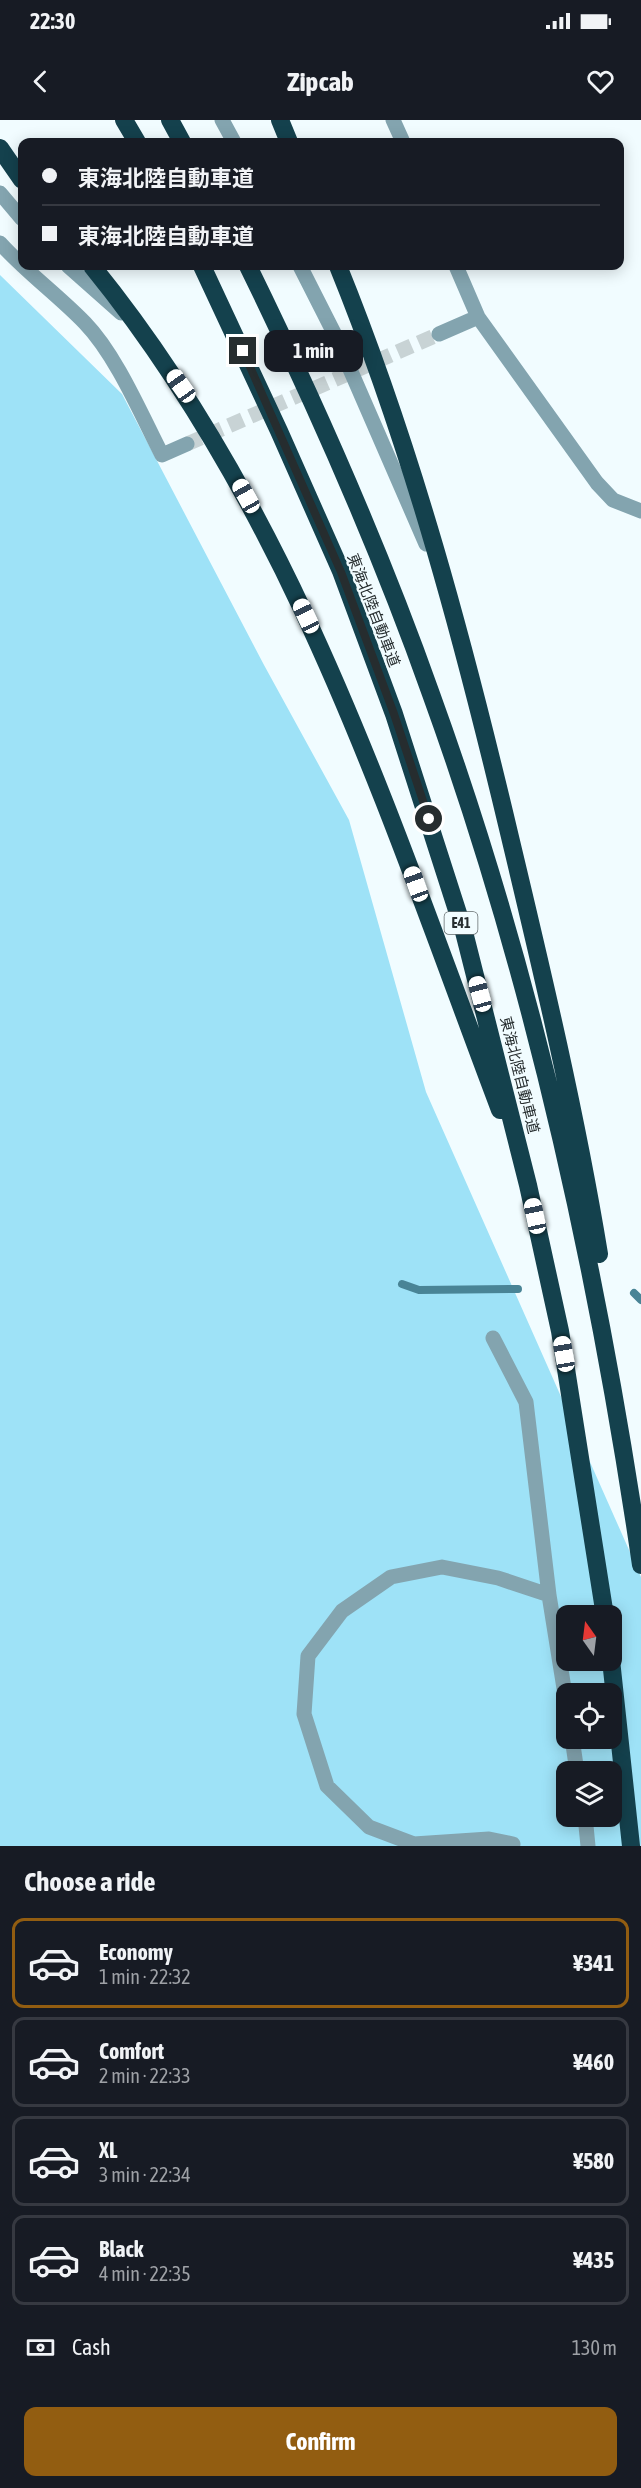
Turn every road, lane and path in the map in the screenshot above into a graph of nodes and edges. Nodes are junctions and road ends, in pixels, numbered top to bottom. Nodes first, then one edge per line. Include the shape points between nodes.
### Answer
1 (124, 120) edge
2 (170, 120) edge
3 (222, 120) edge
4 (280, 120) edge
5 (393, 120) edge
6 (135, 138) edge
7 (180, 138) edge
8 (232, 138) edge
9 (287, 138) edge
10 (401, 138) edge
11 (0, 148) edge
12 (18, 174) edge
13 (0, 193) edge
14 (18, 214) edge
15 (0, 243) edge
16 (18, 263) edge
17 (26, 270) edge
18 (72, 270) edge
19 (95, 270) edge
20 (204, 270) edge
21 (250, 270) edge
22 (302, 270) edge
23 (340, 270) edge
24 (458, 270) edge
25 (478, 317) junction
26 (439, 334) tunnel mouth
27 (147, 338) junction
28 (187, 444) tunnel mouth
29 (641, 511) edge
30 (451, 605) junction
31 (528, 1185) junction
32 (493, 1338) dead end
33 (623, 1441) junction
34 (641, 1565) edge
35 (549, 1595) junction
36 (603, 1605) edge
37 (612, 1671) edge
38 (563, 1683) edge
39 (586, 1827) edge
40 (513, 1844) dead end
41 (588, 1846) edge
42 (631, 1846) edge

1 - 6 highway
2 - 7 highway
3 - 8 street
4 - 9 highway
5 - 10 street
11 - 12 highway
13 - 14 street
15 - 16 street
17 - 28 street via 86,324 119,370 162,454
18 - 27 street
19 - 27 highway
20 - 31 highway, 東海北陸自動車道 / E41 via 341,572 394,714 464,932
21 - 33 highway, 東海北陸自動車道 / E41 via 304,380 365,521 470,810 543,1062 588,1259
22 - 30 street via 393,465
23 - 30 highway via 409,459
24 - 25 street
25 - 26 street
25 - 29 street via 597,483 613,500
27 - 31 highway via 215,440 306,616 400,840
30 - 33 highway via 546,984 596,1237
31 - 36 highway, 東海北陸自動車道 / E41 via 560,1332
32 - 35 street via 526,1402
33 - 34 highway, 東海北陸自動車道 / E41
35 - 38 street
35 - 40 street via 498,1578 442,1568 391,1577 342,1611 308,1656 304,1714 327,1786 369,1827 414,1844 489,1839
37 - 42 highway
39 - 41 street

